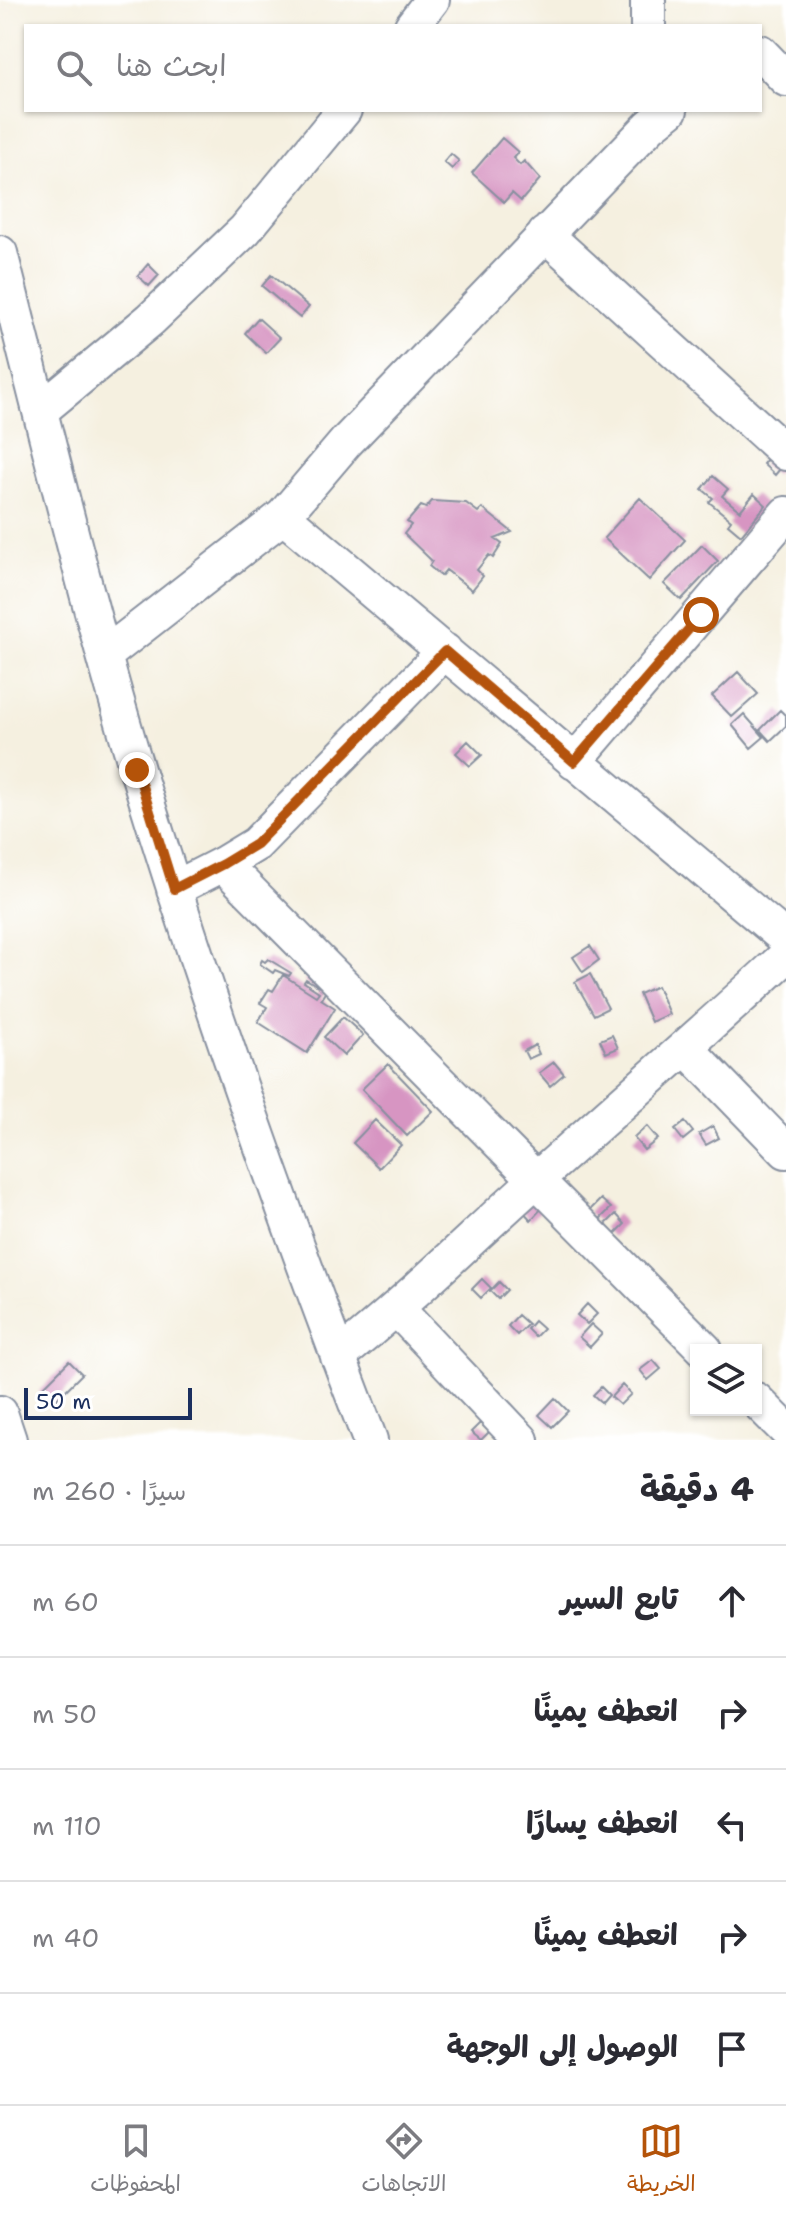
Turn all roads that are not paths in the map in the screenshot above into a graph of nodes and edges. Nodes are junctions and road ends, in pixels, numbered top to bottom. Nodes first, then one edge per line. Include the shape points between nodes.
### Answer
1 (432, 0) edge
2 (648, 0) edge
3 (414, 24) edge
4 (648, 24) edge
5 (786, 46) edge
6 (762, 51) edge
7 (762, 53) edge
8 (786, 79) edge
9 (342, 112) edge
10 (657, 115) edge
11 (545, 234) junction
12 (0, 253) edge
13 (40, 411) junction
14 (786, 453) edge
15 (786, 514) edge
16 (283, 516) junction
17 (445, 651) junction
18 (105, 655) junction
19 (574, 762) junction
20 (223, 864) junction
21 (174, 889) junction
22 (786, 939) edge
23 (786, 956) edge
24 (686, 1048) junction
25 (786, 1151) edge
26 (535, 1180) junction
27 (397, 1309) junction
28 (699, 1344) edge
29 (338, 1357) junction
30 (762, 1406) edge
31 (0, 1413) edge
32 (786, 1430) edge
33 (9, 1440) edge
34 (370, 1440) edge
35 (521, 1440) edge

1 - 3 street
2 - 4 street
5 - 6 street
7 - 8 street
9 - 13 street via 245,230 150,320
10 - 11 street
11 - 14 street
11 - 16 street via 346,442
12 - 13 street
13 - 18 street
15 - 19 street
16 - 17 street
16 - 18 street
17 - 19 street
17 - 20 street via 256,844
18 - 21 street
19 - 22 street
20 - 21 street
20 - 26 street
21 - 29 street
23 - 24 street
24 - 25 street
24 - 26 street
26 - 27 street
26 - 28 street
27 - 29 street
27 - 35 street
29 - 34 street
30 - 32 street
31 - 33 street

